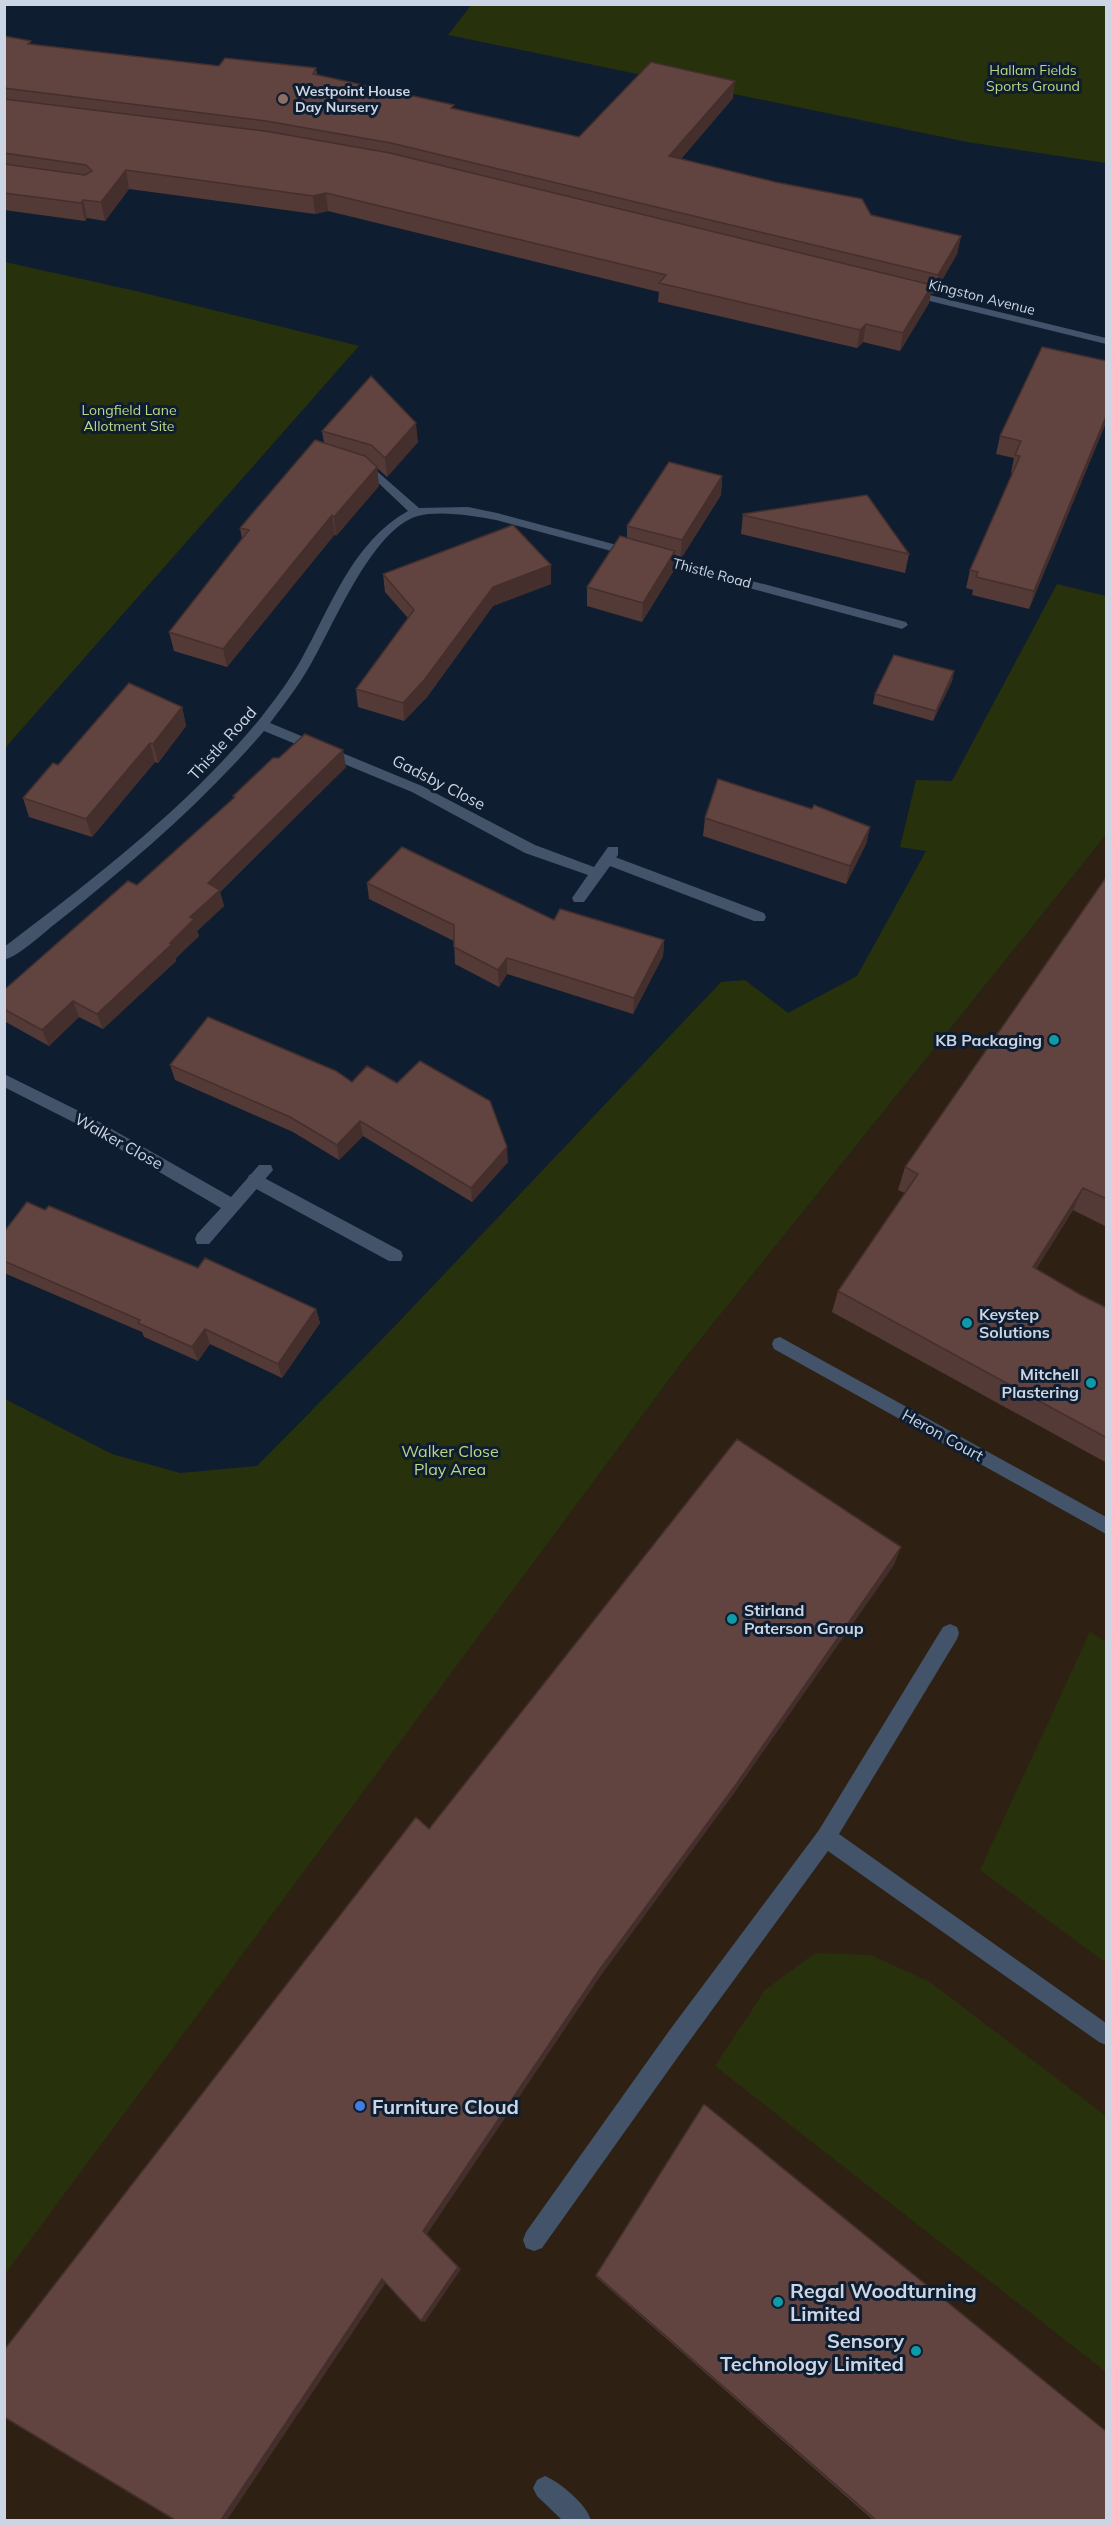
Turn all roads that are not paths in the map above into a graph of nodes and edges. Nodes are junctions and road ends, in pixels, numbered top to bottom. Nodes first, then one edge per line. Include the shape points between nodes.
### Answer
1 (899, 290) edge
2 (1107, 341) edge
3 (366, 468) edge
4 (416, 512) junction
5 (902, 625) dead end
6 (263, 725) junction
7 (597, 873) junction
8 (579, 898) dead end
9 (759, 917) dead end
10 (4, 955) edge
11 (4, 1080) edge
12 (232, 1206) junction
13 (202, 1239) dead end
14 (395, 1256) dead end
15 (780, 1344) dead end
16 (1107, 1526) edge
17 (950, 1633) dead end
18 (826, 1837) junction
19 (1107, 2035) edge
20 (534, 2240) dead end
21 (545, 2488) dead end
22 (579, 2520) edge

1 - 2 street, Kingston Avenue
3 - 4 street
4 - 5 street, Thistle Road via 468,511 497,517
4 - 6 street, Thistle Road via 396,522 364,560 295,680
6 - 7 street, Gadsby Close via 417,789 530,849
6 - 10 street, Thistle Road via 202,791 111,874
7 - 8 street
7 - 9 street via 610,855
11 - 12 street, Walker Close via 81,1119
12 - 13 street
12 - 14 street via 260,1175
15 - 16 street, Heron Court
17 - 18 street
18 - 19 street
18 - 20 street
21 - 22 street

